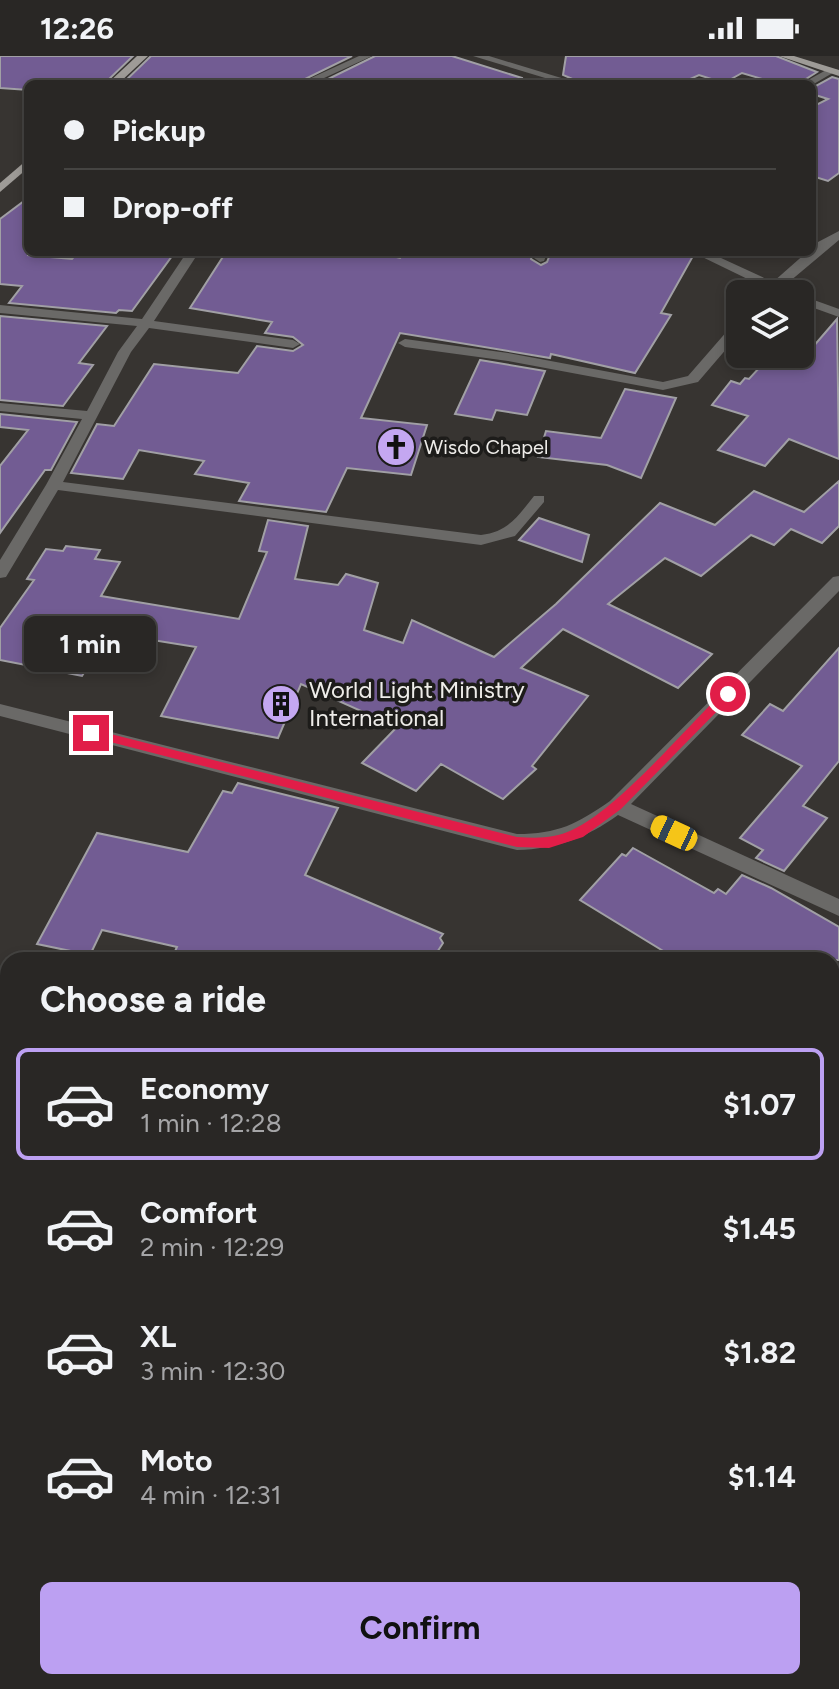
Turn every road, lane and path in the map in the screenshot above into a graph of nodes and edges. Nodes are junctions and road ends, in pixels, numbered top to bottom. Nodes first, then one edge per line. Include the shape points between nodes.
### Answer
1 (143, 56) edge
2 (367, 56) edge
3 (478, 56) edge
4 (784, 56) edge
5 (835, 72) edge
6 (116, 80) edge
7 (312, 80) edge
8 (562, 80) edge
9 (816, 80) edge
10 (24, 166) edge
11 (0, 189) edge
12 (839, 235) edge
13 (816, 250) edge
14 (191, 256) edge
15 (706, 256) edge
16 (809, 256) edge
17 (751, 280) edge
18 (782, 280) edge
19 (814, 304) edge
20 (0, 309) edge
21 (839, 313) edge
22 (143, 323) junction
23 (726, 341) edge
24 (405, 343) dead end
25 (293, 344) dead end
26 (0, 407) edge
27 (89, 415) junction
28 (54, 485) junction
29 (539, 499) dead end
30 (0, 573) edge
31 (839, 581) edge
32 (0, 710) edge
33 (617, 806) junction
34 (839, 908) edge

1 - 6 main road
2 - 7 street
3 - 8 street
4 - 5 main road
5 - 9 street
10 - 11 main road
12 - 13 street
14 - 22 street
15 - 17 street
16 - 18 street
19 - 21 street
20 - 22 street
22 - 25 street
22 - 27 street
23 - 24 street via 693,379 663,386
26 - 27 street
27 - 28 street
28 - 29 street via 481,540 503,539 513,532
28 - 30 street
31 - 33 street
32 - 33 street via 517,842 549,843 578,833
33 - 34 street

